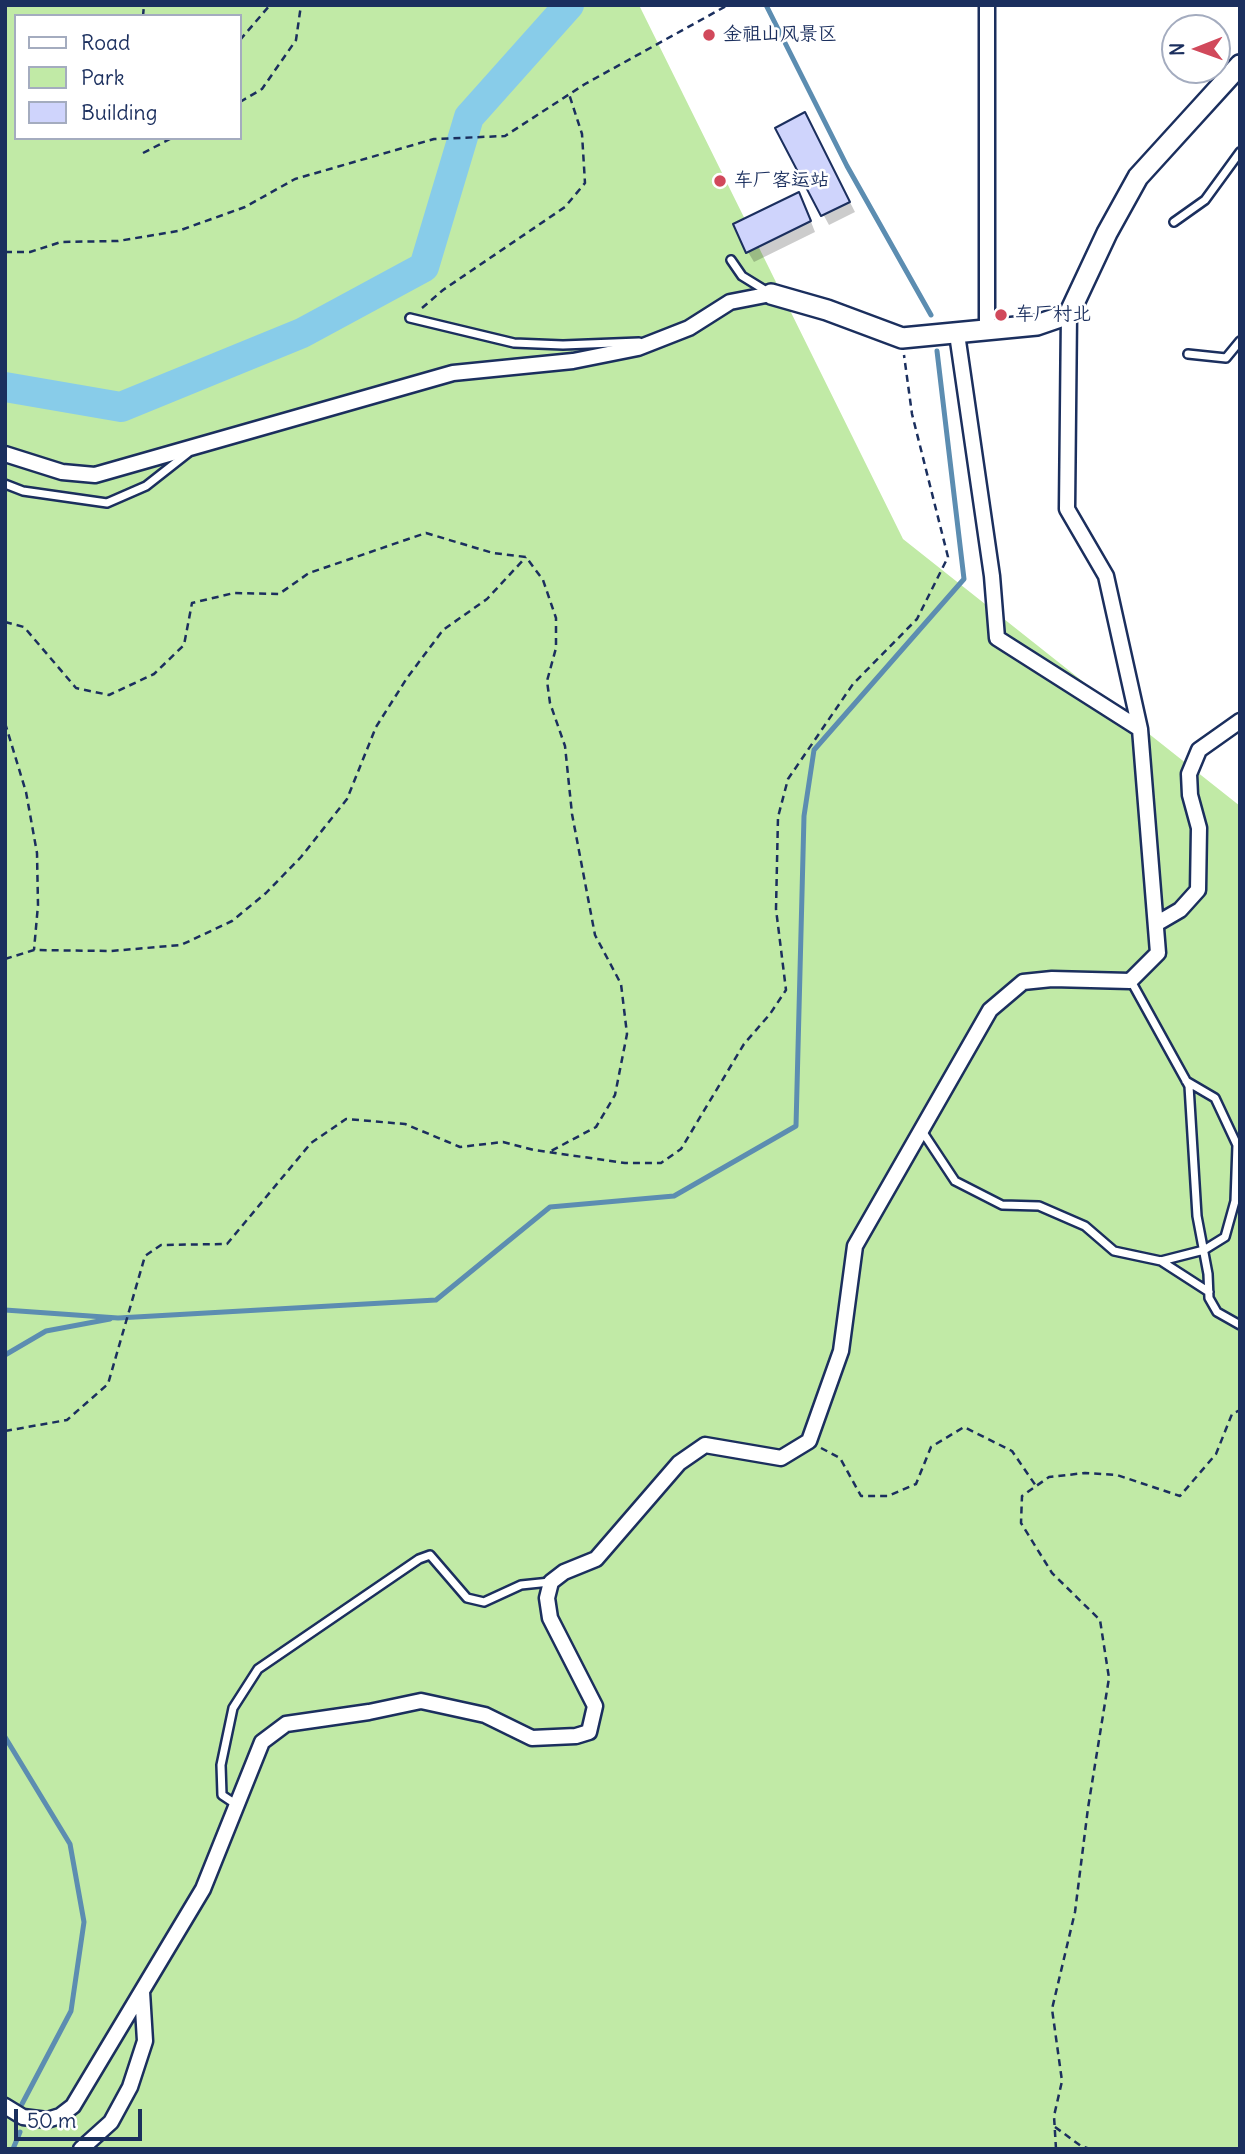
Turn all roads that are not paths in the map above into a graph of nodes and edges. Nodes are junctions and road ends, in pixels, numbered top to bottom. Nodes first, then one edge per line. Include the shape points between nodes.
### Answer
1 (987, 5) edge
2 (1240, 65) edge
3 (1240, 152) edge
4 (1174, 222) dead end
5 (731, 260) dead end
6 (771, 294) junction
7 (1069, 314) junction
8 (410, 318) road end
9 (988, 331) junction
10 (957, 334) junction
11 (1240, 341) edge
12 (653, 342) junction
13 (1188, 354) dead end
14 (197, 446) junction
15 (5, 454) edge
16 (5, 484) edge
17 (1240, 721) edge
18 (1140, 729) junction
19 (1156, 924) junction
20 (1130, 981) junction
21 (1186, 1082) junction
22 (922, 1130) junction
23 (1238, 1143) edge
24 (1204, 1250) junction
25 (1161, 1261) junction
26 (1209, 1292) junction
27 (1240, 1325) edge
28 (551, 1582) junction
29 (237, 1805) junction
30 (142, 1992) junction
31 (5, 2106) edge
32 (81, 2149) edge

1 - 9 street
2 - 7 street via 1138,177
3 - 4 lane via 1205,200
5 - 6 lane via 742,276
6 - 10 street via 902,338
6 - 12 street via 730,302 689,328
7 - 9 street via 1037,325
7 - 18 street via 1067,509 1106,576
8 - 12 lane via 513,343
9 - 10 street
10 - 18 street via 997,638
11 - 13 lane via 1226,358
12 - 14 street via 573,361 453,373
14 - 15 street via 95,475 62,472
14 - 16 lane via 146,486 107,503 23,491
17 - 19 street via 1199,750 1189,774 1199,828 1198,890 1180,911
18 - 19 street
19 - 20 street via 1158,953
20 - 21 lane
20 - 22 street via 1023,982 990,1010
21 - 23 lane via 1215,1098
21 - 24 lane
22 - 25 lane via 955,1181 1002,1205 1039,1206 1085,1226 1114,1251
22 - 28 street via 855,1246 842,1351 809,1441 781,1458 705,1445 679,1463 596,1559
23 - 24 lane via 1235,1201 1225,1237
24 - 25 lane
24 - 26 lane
25 - 26 lane
26 - 27 lane via 1217,1312
28 - 29 lane via 521,1585 484,1602 467,1598 429,1555 258,1668 233,1708 221,1765 222,1795
28 - 29 street via 547,1598 550,1618 595,1706 589,1732 532,1738 485,1715 421,1700 286,1724 262,1742
29 - 30 street via 203,1889
30 - 31 street via 74,2106 47,2120 23,2117
30 - 32 street via 145,2040 130,2087 111,2122

